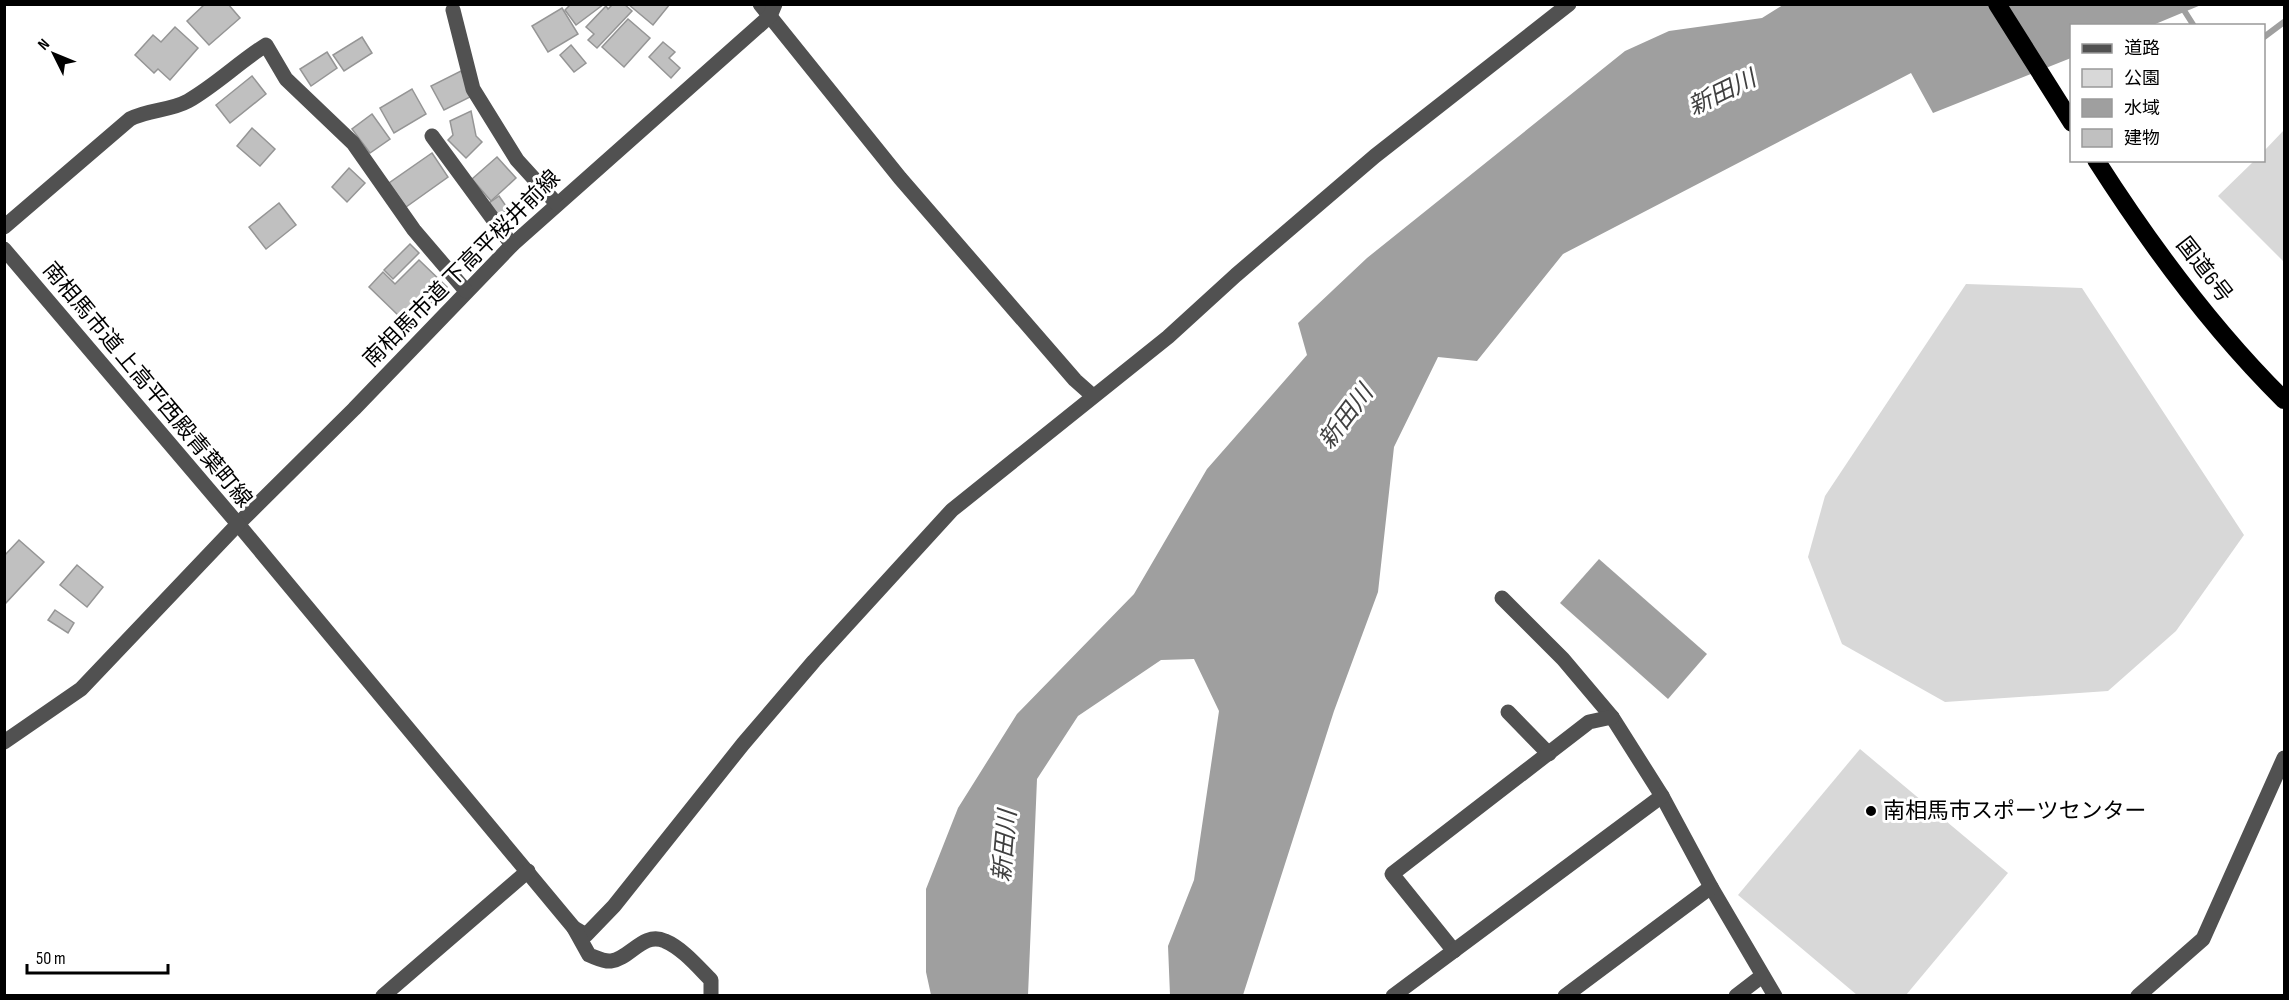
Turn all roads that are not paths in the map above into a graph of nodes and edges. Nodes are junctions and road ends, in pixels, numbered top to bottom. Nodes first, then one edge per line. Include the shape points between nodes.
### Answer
1 (1569, 4) edge
2 (1997, 4) edge
3 (768, 8) edge
4 (453, 10) dead end
5 (2068, 117) edge
6 (432, 136) dead end
7 (2097, 162) edge
8 (557, 204) junction
9 (4, 227) edge
10 (512, 245) junction
11 (4, 249) edge
12 (466, 291) junction
13 (1093, 396) junction
14 (2284, 400) edge
15 (238, 524) junction
16 (1502, 598) dead end
17 (1508, 712) dead end
18 (1612, 717) junction
19 (4, 742) edge
20 (1549, 754) junction
21 (2284, 758) edge
22 (1662, 796) junction
23 (528, 871) junction
24 (1711, 887) junction
25 (574, 928) junction
26 (1454, 951) junction
27 (1762, 976) junction
28 (383, 996) edge
29 (711, 996) edge
30 (1393, 996) edge
31 (1565, 996) edge
32 (1736, 996) edge
33 (1774, 996) edge
34 (2138, 996) edge

1 - 13 street via 1375,156 1168,338
2 - 5 highway
3 - 8 street, 南相馬市道 下高平桜井前線
3 - 13 street via 900,178
4 - 8 street via 473,89 517,160
6 - 10 street
7 - 14 highway, 国道6号 via 2198,303
8 - 10 street, 南相馬市道 下高平桜井前線
9 - 12 street via 130,119 191,100 266,45 286,79 353,143 414,230
10 - 12 street, 南相馬市道 下高平桜井前線
11 - 15 street, 南相馬市道 上高平西殿青葉町線
12 - 15 street, 南相馬市道 下高平桜井前線 via 354,410
13 - 25 street via 952,510 807,669 614,906 586,935
15 - 19 street, 南相馬市道 上高平西殿青葉町線 via 81,689
15 - 23 street
16 - 18 street via 1563,658
17 - 20 street
18 - 20 street via 1589,722
18 - 22 street
20 - 26 street via 1392,874
21 - 34 street via 2203,939
22 - 24 street
22 - 26 street
23 - 25 street
23 - 28 street
24 - 27 street
24 - 31 street
25 - 29 street via 589,955 608,962 622,959 651,939 664,940 711,980
26 - 30 street
27 - 32 street
27 - 33 street

